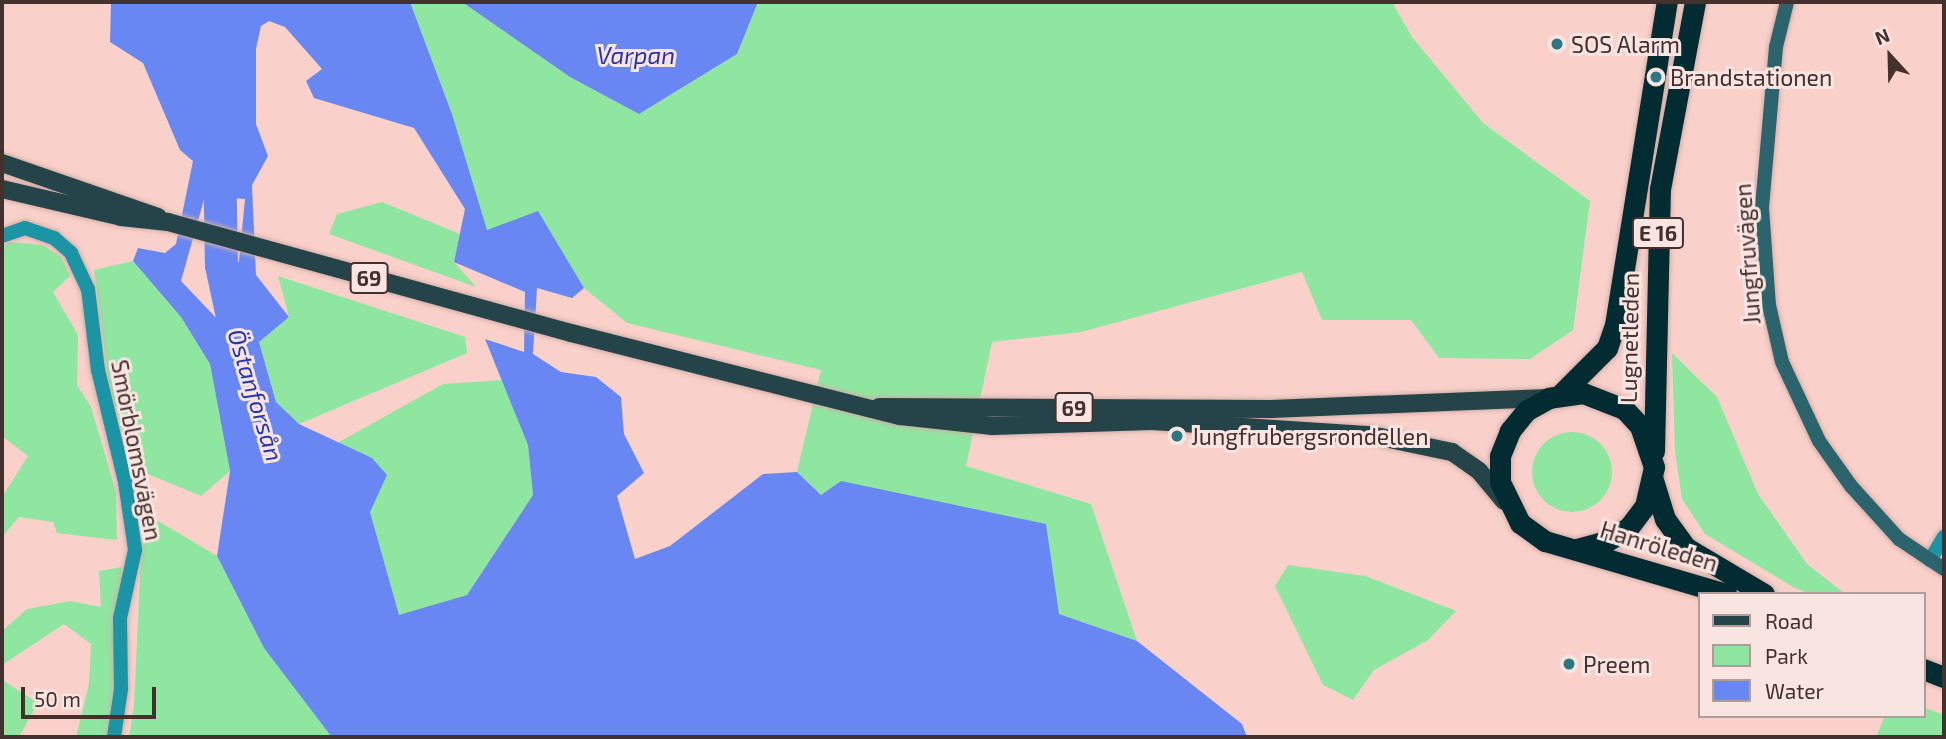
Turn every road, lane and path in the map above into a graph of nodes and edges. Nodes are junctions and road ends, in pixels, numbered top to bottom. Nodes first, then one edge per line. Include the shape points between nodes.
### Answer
1 (1667, 2) edge
2 (1695, 2) edge
3 (1787, 2) edge
4 (2, 163) edge
5 (2, 189) edge
6 (168, 222) junction
7 (2, 236) edge
8 (1555, 396) junction
9 (876, 408) junction
10 (1653, 474) junction
11 (1508, 506) junction
12 (1944, 537) edge
13 (1577, 549) junction
14 (1930, 559) junction
15 (1944, 569) edge
16 (1719, 592) edge
17 (1761, 592) edge
18 (1925, 669) edge
19 (1944, 677) edge
20 (114, 737) edge

1 - 8 highway, Lugnetleden / E 16 via 1615,325 1607,348
2 - 10 highway, Lugnetleden / E 16 via 1660,189
3 - 14 street, Jungfruvägen via 1776,47 1762,208 1769,305 1782,362 1819,441 1851,486 1892,532
4 - 6 main road, 69 via 138,207
5 - 6 main road, 69 via 121,218
6 - 9 main road, 69 via 571,333
7 - 20 street, Smörblomsvägen via 25,228 54,237 71,253 88,289 98,370 125,482 135,550 120,618 121,689
8 - 9 main road, 69 via 1271,409 902,404
8 - 10 highway, E 16 via 1605,398 1624,409 1640,426
8 - 11 highway via 1526,411 1510,431 1500,456 1500,482
9 - 11 main road, 69 via 961,424 1191,422 1371,435 1452,452 1479,471
10 - 13 highway via 1645,506 1629,527 1607,541
10 - 17 highway, Hanröleden / E 16 via 1665,519 1685,547
11 - 13 highway via 1535,536
12 - 14 street
13 - 16 highway, Hanröleden
14 - 15 street, Jungfruvägen
18 - 19 highway

